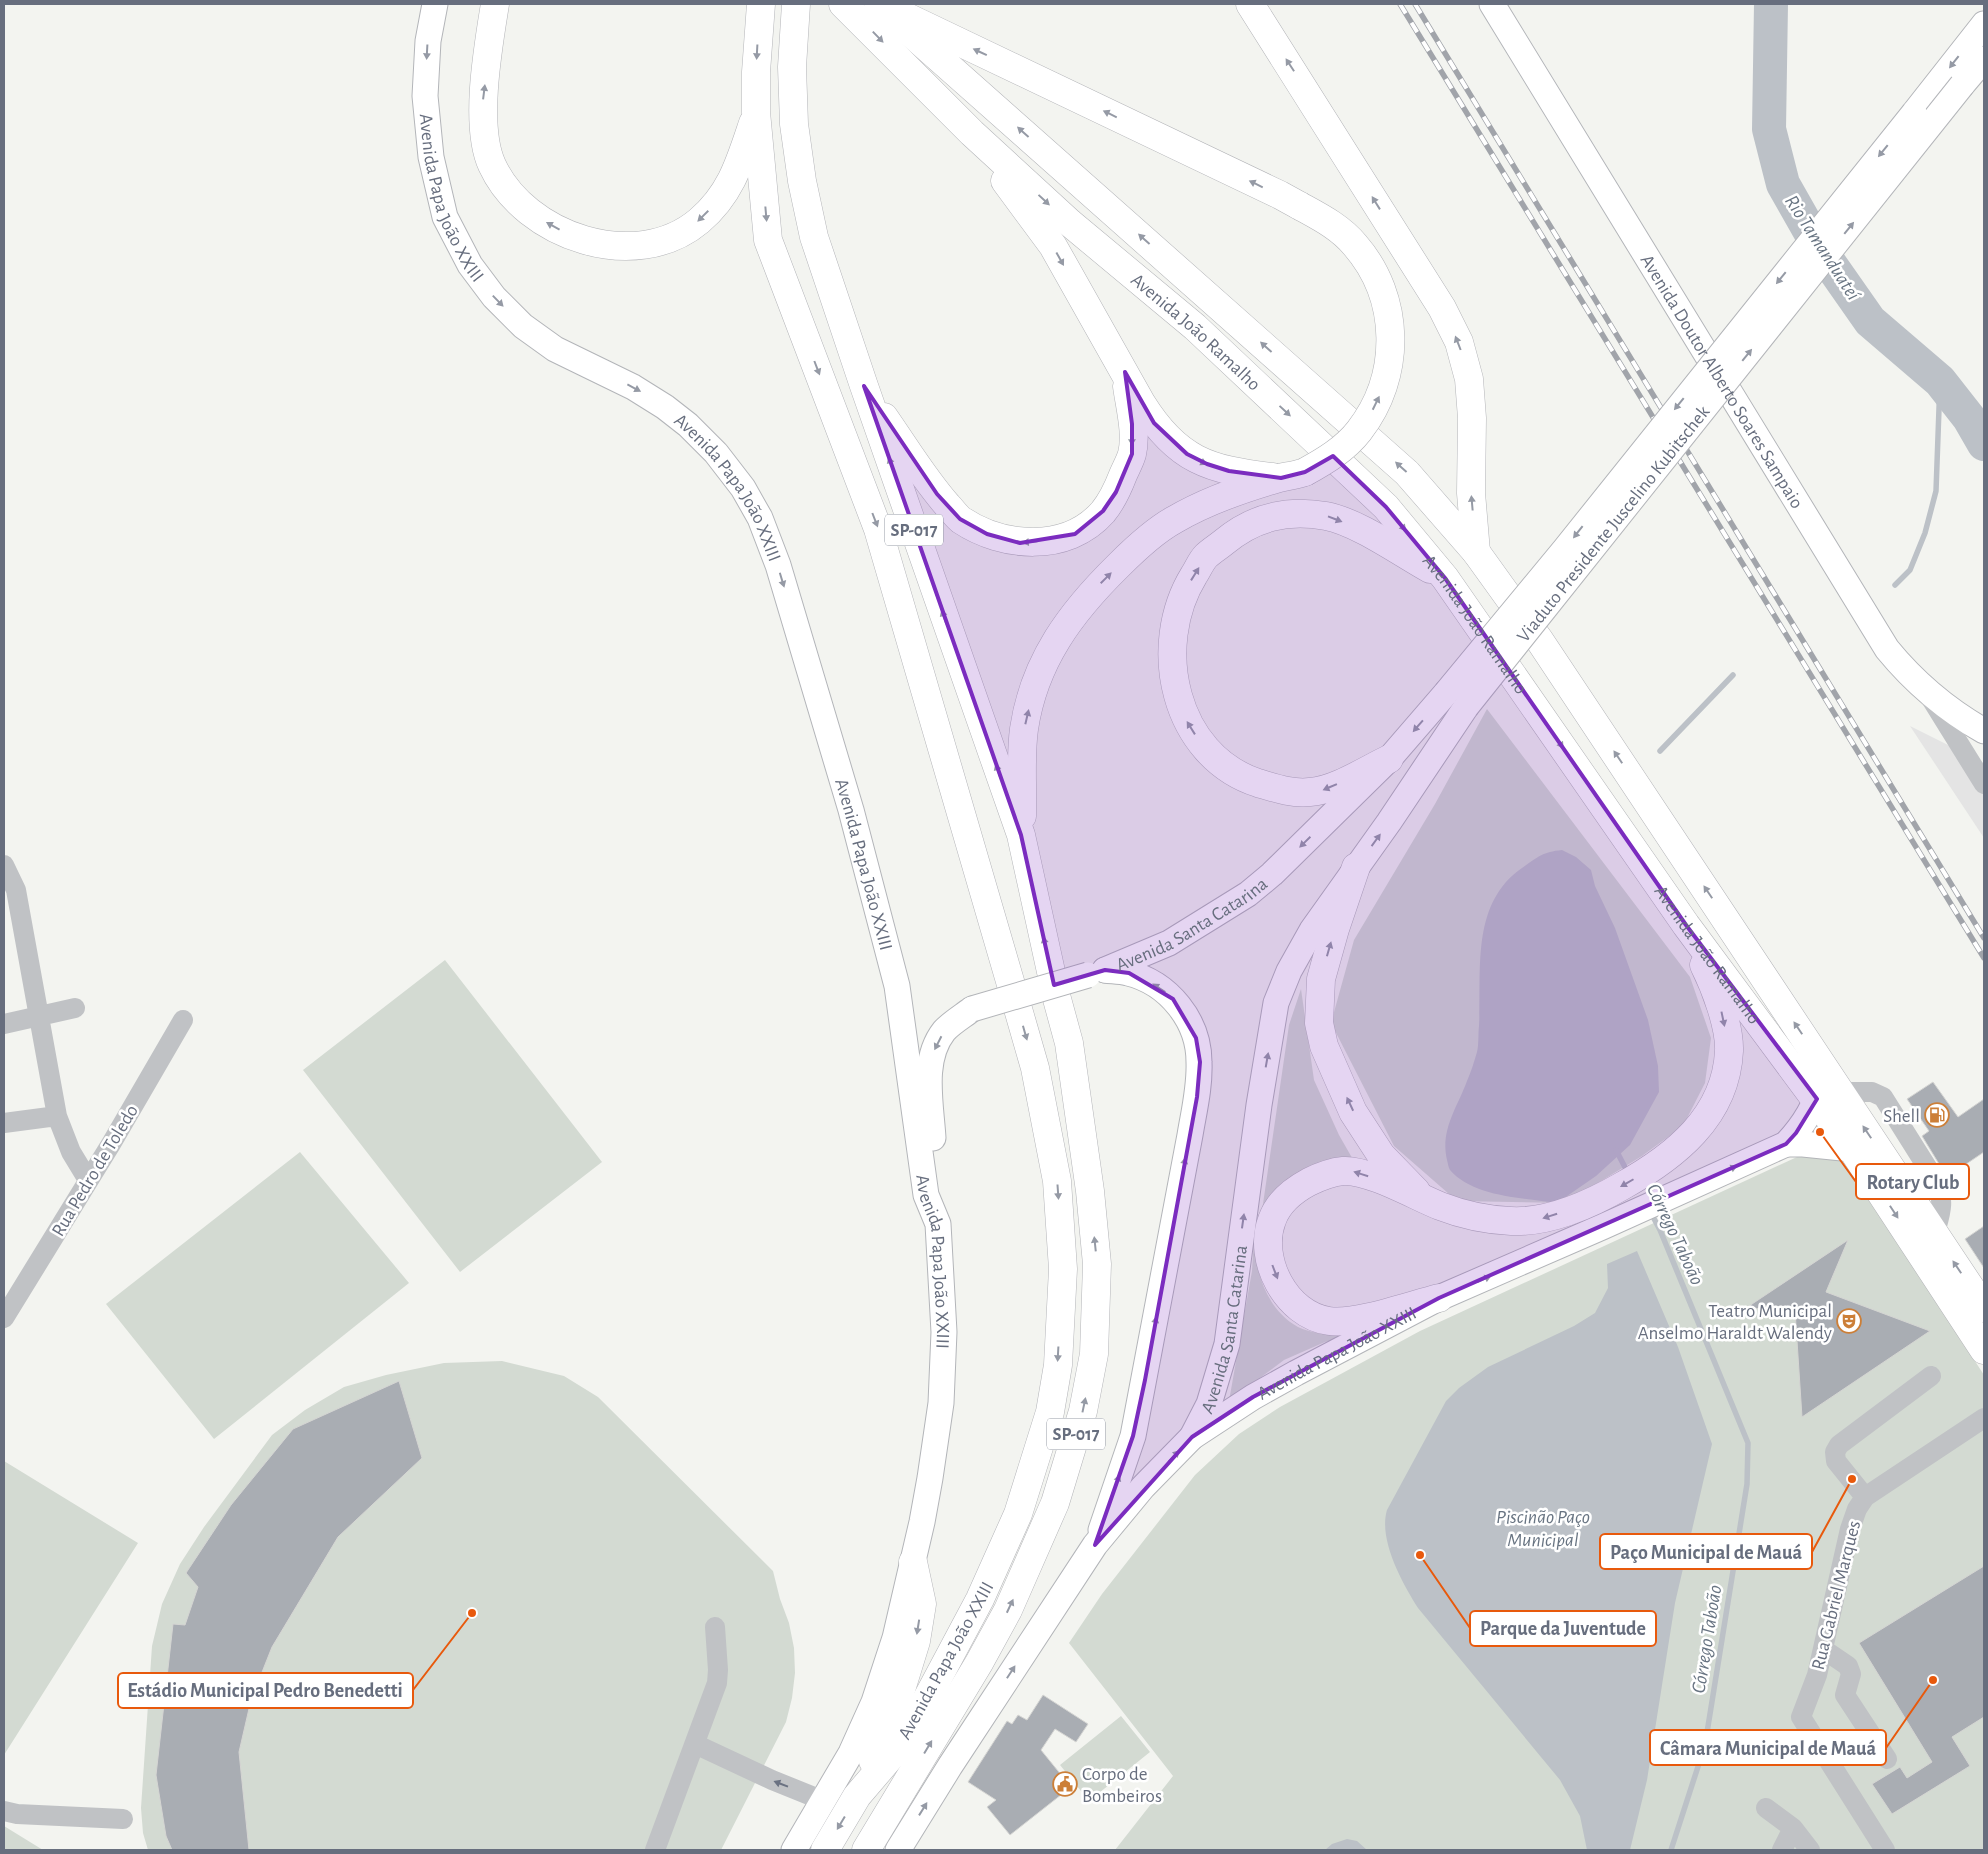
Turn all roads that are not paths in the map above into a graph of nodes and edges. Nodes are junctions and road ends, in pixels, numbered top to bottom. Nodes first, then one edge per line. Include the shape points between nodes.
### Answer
1 (434, 4) edge
2 (495, 4) edge
3 (761, 4) edge
4 (843, 4) edge
5 (878, 4) edge
6 (1250, 4) edge
7 (1492, 4) edge
8 (795, 8) edge
9 (1984, 24) edge
10 (1984, 59) edge
11 (756, 112) junction
12 (972, 133) junction
13 (1125, 372) junction
14 (864, 386) junction
15 (1293, 475) junction
16 (1476, 552) junction
17 (1445, 578) junction
18 (1926, 691) junction
19 (1456, 700) junction
20 (1984, 731) edge
21 (1390, 759) junction
22 (1984, 784) edge
23 (1021, 835) junction
24 (4, 865) edge
25 (1356, 866) junction
26 (1686, 925) junction
27 (1097, 972) junction
28 (75, 1008) dead end
29 (39, 1016) junction
30 (183, 1020) dead end
31 (4, 1024) edge
32 (1829, 1096) junction
33 (57, 1116) junction
34 (4, 1123) edge
35 (1786, 1144) junction
36 (1852, 1149) junction
37 (88, 1180) junction
38 (1423, 1197) junction
39 (938, 1224) junction
40 (1439, 1298) junction
41 (1984, 1308) edge
42 (7, 1310) edge
43 (1984, 1350) edge
44 (1931, 1376) dead end
45 (1984, 1418) edge
46 (1192, 1437) junction
47 (1864, 1497) junction
48 (1096, 1545) junction
49 (913, 1562) junction
50 (715, 1627) dead end
51 (1823, 1649) junction
52 (695, 1744) junction
53 (1887, 1759) dead end
54 (857, 1796) junction
55 (824, 1801) junction
56 (1766, 1808) dead end
57 (4, 1811) edge
58 (123, 1819) dead end
59 (1793, 1828) junction
60 (655, 1850) edge
61 (794, 1850) edge
62 (825, 1850) edge
63 (866, 1850) edge
64 (898, 1850) edge
65 (1782, 1850) edge
66 (1810, 1850) edge
67 (1886, 1850) edge

1 -> 39 main road, Avenida Papa João XXIII via 424,96 431,157 445,217 470,265 494,297 523,326 555,349 665,406 688,426 716,453 743,488 760,518 778,565 848,800 897,986 926,1195
11 -> 2 highway via 739,167 727,191 698,221 667,240 635,247 595,244 564,232 534,215 511,196 492,166 485,144 483,106
3 -> 11 highway, Avenida Papa João XXIII / SP-017
4 -> 12 highway, Avenida João Ramalho
15 -> 5 highway, bridge via 1334,455 1359,432 1377,403 1388,371 1392,338 1387,304 1374,272 1355,244 1330,222 1280,195
16 -> 5 highway, Avenida João Ramalho via 1407,473
16 -> 6 highway via 1471,493 1469,379 1459,342 1442,308
7 - 18 main road, Avenida Doutor Alberto Soares Sampaio via 1846,586 1886,649
8 - 14 highway, Avenida Papa João XXIII / SP-017 via 792,86 802,181 814,237
9 -> 19 main road, Viaduto Presidente Juscelino Kubitschek, bridge via 1565,549
19 -> 10 main road, Viaduto Presidente Juscelino Kubitschek, bridge
11 -> 54 highway, Avenida Papa João XXIII / SP-017 via 768,240 878,529 1035,1068 1057,1182 1064,1268 1058,1365 1050,1412 1018,1514 980,1599 923,1706 892,1755
12 -> 13 highway via 1053,246
12 -> 17 highway, Avenida João Ramalho via 1070,223 1195,327 1296,420 1386,507
13 -> 14 highway via 1132,424 1132,454 1116,492 1103,512 1075,534 1020,542 987,534 960,519 937,494
13 -> 15 highway via 1154,423 1187,454 1229,471
23 -> 14 highway, Avenida Papa João XXIII / SP-017
23 -> 15 highway via 1024,728 1034,686 1051,648 1073,614 1135,550 1173,520 1222,497
32 -> 16 highway, Avenida João Ramalho via 1825,1068 1540,641
21 -> 17 highway via 1325,790 1308,793 1283,791 1244,779 1228,770 1198,738 1184,712 1173,675 1172,645 1177,614 1188,586 1206,557 1237,531 1260,520 1290,512 1327,516 1358,528
17 -> 26 highway, Avenida João Ramalho
18 - 20 main road, Avenida Doutor Alberto Soares Sampaio
18 - 22 street
19 -> 21 main road, Avenida Santa Catarina
25 -> 19 main road, Avenida Santa Catarina
21 -> 27 main road, Avenida Santa Catarina via 1248,894 1169,944
63 -> 23 highway, Avenida Papa João XXIII / SP-017 via 979,1663 1012,1601 1055,1503 1083,1410 1094,1354 1097,1264 1090,1191 1069,1043
24 - 29 street via 16,890
38 -> 25 highway via 1381,1155 1354,1112 1324,1046 1319,1023 1321,979
46 -> 25 main road, Avenida Santa Catarina via 1209,1404 1227,1344 1276,1003 1301,947
26 - 32 highway, Avenida João Ramalho
26 -> 38 highway via 1713,984 1729,1050 1722,1087 1707,1117 1685,1143 1658,1165 1596,1201 1543,1219 1486,1219 1439,1206
27 -> 39 main road, Avenida Santa Catarina, bridge via 972,1009 944,1031 934,1049 929,1070
48 -> 27 main road via 1133,1436 1197,1097 1200,1062 1191,1024 1173,999 1152,983 1136,976
28 - 29 street
29 - 31 street
29 - 33 street
30 - 37 street, Rua Pedro de Toledo
32 - 35 main road, Avenida Papa João XXIII
32 - 36 highway, Avenida João Ramalho
41 -> 32 highway, Avenida João Ramalho via 1935,1233
33 - 34 street
33 - 37 street via 71,1152
35 - 36 main road, Avenida Papa João XXIII
40 -> 35 main road, Avenida Papa João XXIII
36 -> 43 highway, Avenida João Ramalho
37 - 42 street, Rua Pedro de Toledo
38 -> 40 highway via 1362,1173 1342,1171 1328,1174 1311,1180 1283,1202 1272,1219 1268,1242 1273,1270 1288,1299 1308,1314 1329,1321 1353,1321
39 - 49 main road, Avenida Papa João XXIII via 944,1332 941,1404
40 - 46 main road, Avenida Papa João XXIII via 1253,1397
44 - 47 street via 1839,1445 1835,1452 1836,1462
45 - 47 street, Rua Gabriel Marques
48 -> 46 main road, Avenida Papa João XXIII via 1143,1487
47 - 51 street, Rua Gabriel Marques via 1850,1529
64 -> 48 main road, Avenida Papa João XXIII
49 -> 54 highway via 922,1604 916,1641 895,1709
49 - 55 main road, Avenida Papa João XXIII via 895,1638 874,1702
50 - 52 street via 716,1683
51 - 53 street via 1848,1666 1851,1674 1845,1695
51 - 67 street, Rua Gabriel Marques via 1801,1717
55 -> 52 street
52 - 60 street
54 -> 62 highway, Avenida Papa João XXIII / SP-017
55 - 61 main road, Avenida Papa João XXIII
56 - 59 street
57 - 58 street
59 - 65 street
59 - 66 street

